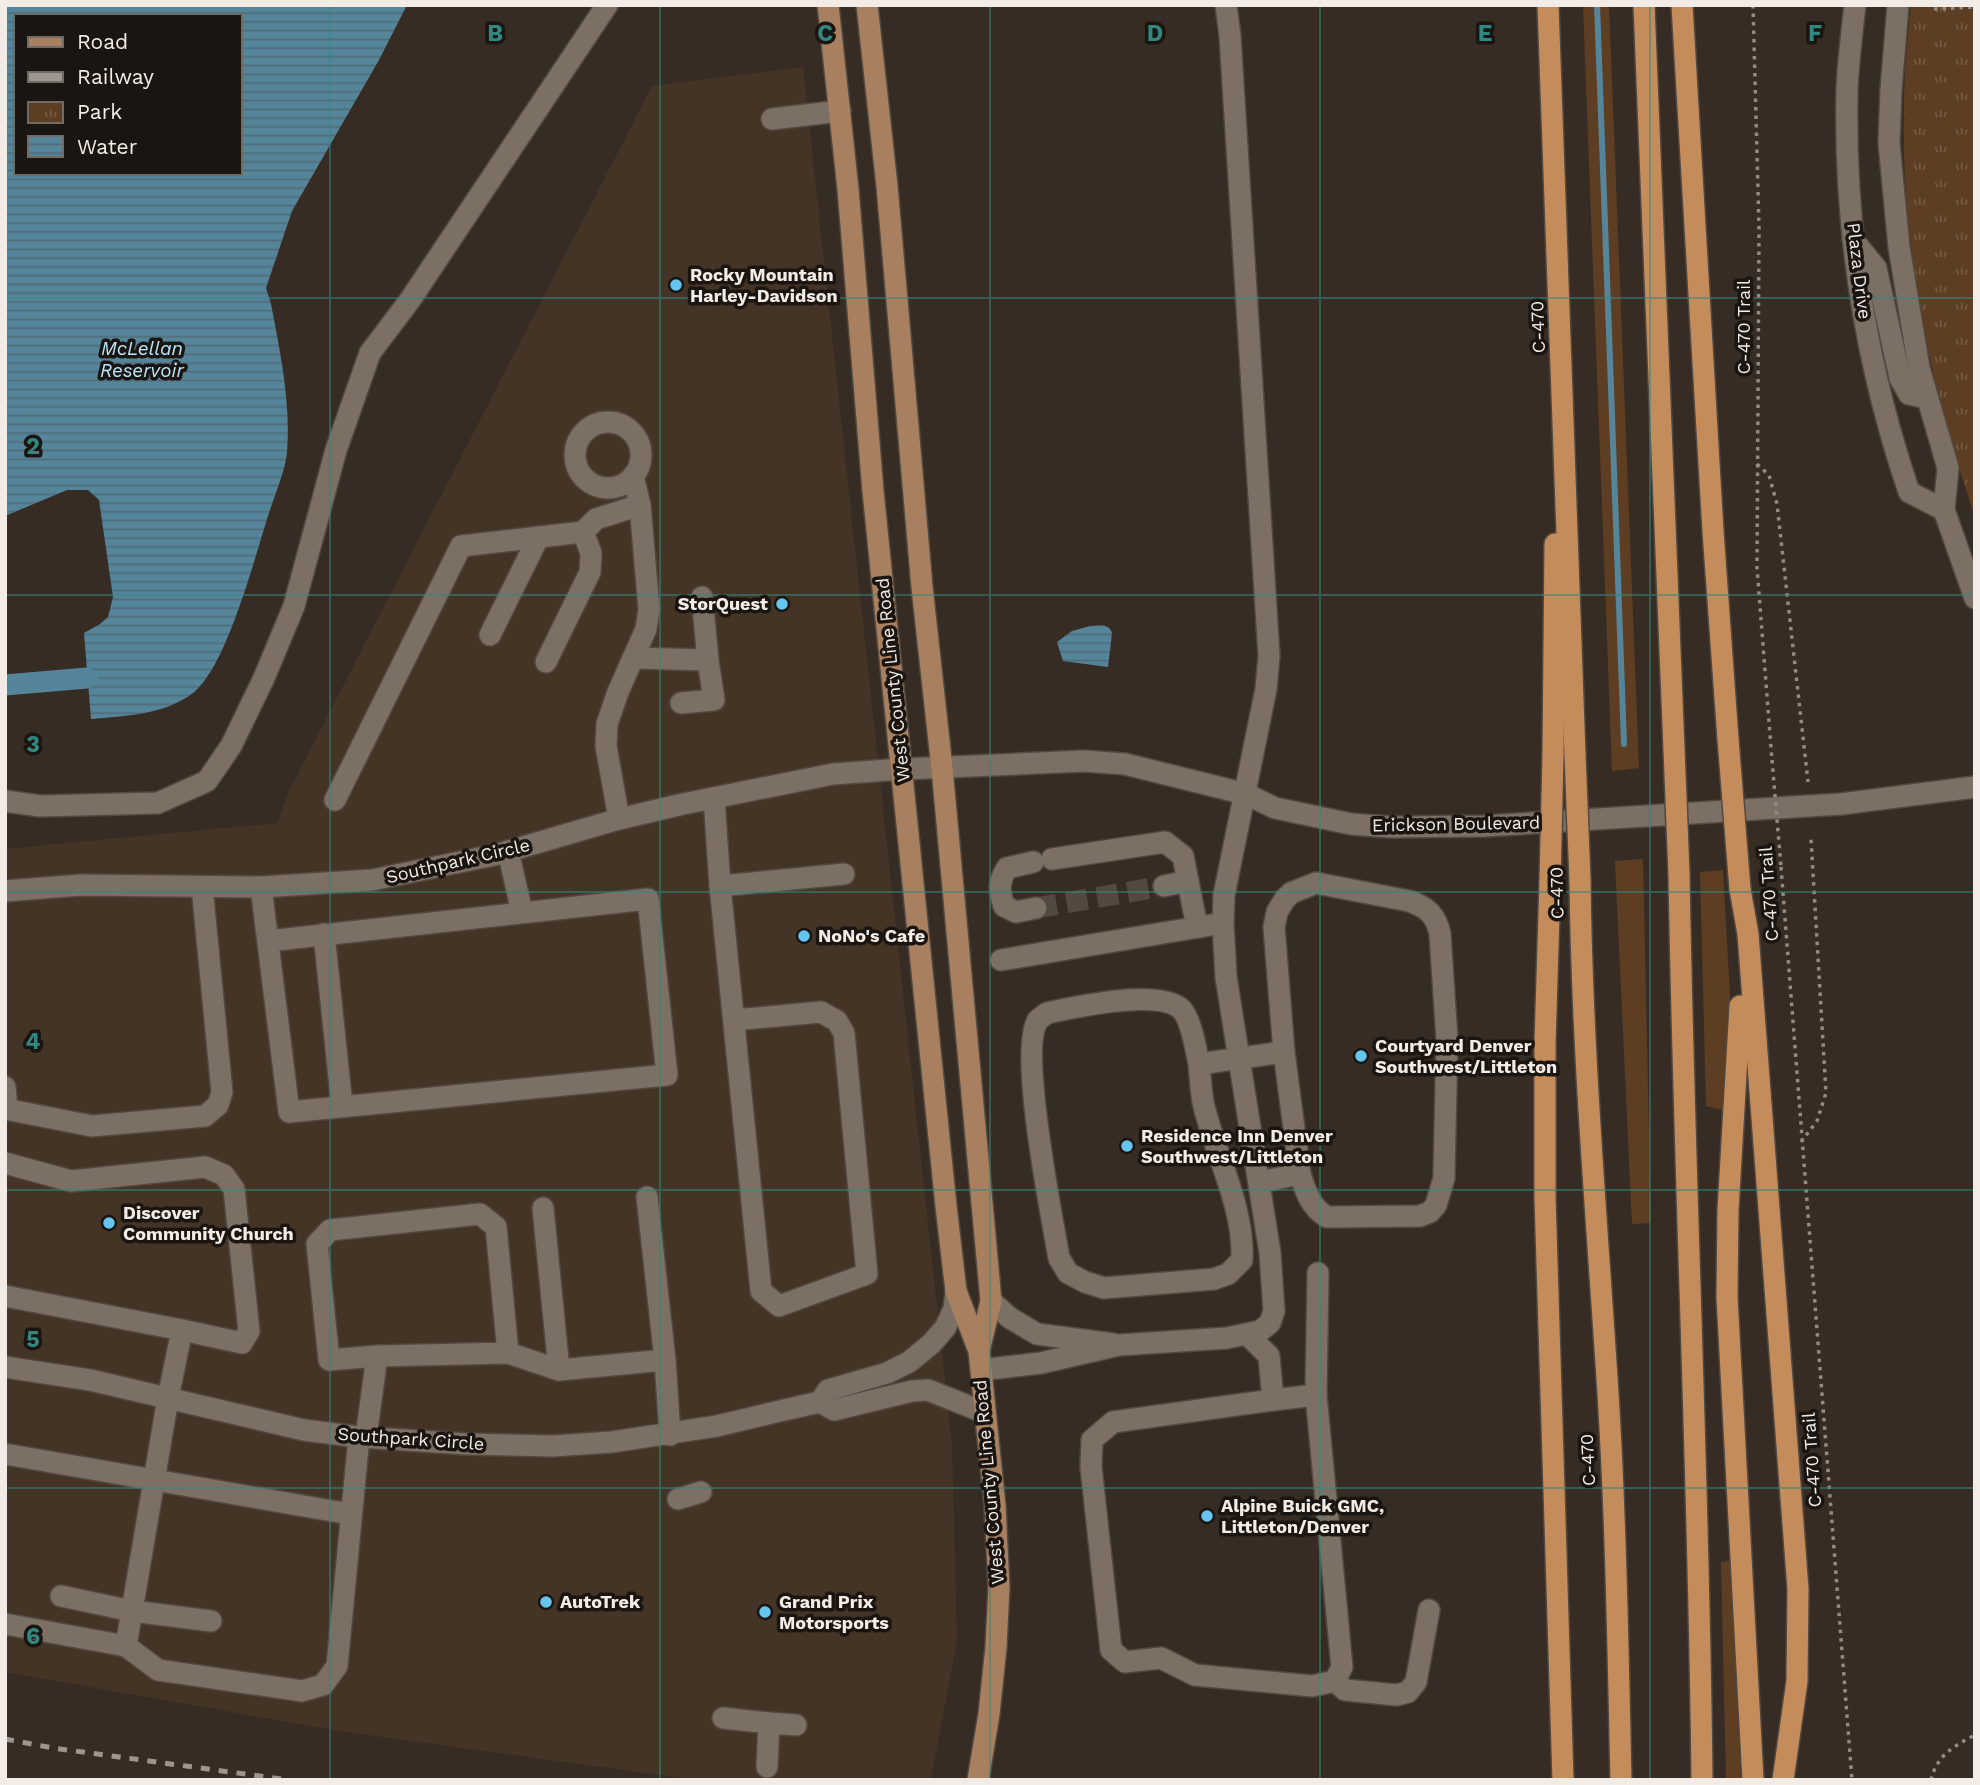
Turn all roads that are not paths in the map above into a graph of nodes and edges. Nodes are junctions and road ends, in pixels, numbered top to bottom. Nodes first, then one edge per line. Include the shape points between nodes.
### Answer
1 (607, 5) edge
2 (828, 5) edge
3 (867, 5) edge
4 (1226, 5) edge
5 (1548, 5) edge
6 (1644, 5) edge
7 (1682, 5) edge
8 (1854, 5) edge
9 (1898, 5) edge
10 (839, 111) junction
11 (772, 119) dead end
12 (1853, 240) junction
13 (1927, 398) junction
14 (1564, 415) junction
15 (633, 476) dead end
16 (640, 505) junction
17 (1944, 510) junction
18 (583, 532) junction
19 (538, 538) junction
20 (702, 597) dead end
21 (1975, 598) edge
22 (490, 635) dead end
23 (633, 658) junction
24 (708, 660) junction
25 (546, 662) dead end
26 (681, 703) dead end
27 (942, 768) junction
28 (903, 769) junction
29 (1975, 787) edge
30 (1246, 794) junction
31 (714, 798) junction
32 (335, 800) dead end
33 (5, 801) edge
34 (619, 819) junction
35 (508, 852) junction
36 (844, 874) dead end
37 (1188, 881) junction
38 (1164, 886) tunnel mouth
39 (202, 887) junction
40 (261, 887) junction
41 (720, 887) junction
42 (1740, 889) junction
43 (5, 891) edge
44 (1036, 908) tunnel mouth
45 (522, 912) junction
46 (1223, 923) junction
47 (1197, 927) junction
48 (324, 934) junction
49 (268, 941) junction
50 (1001, 960) dead end
51 (734, 1020) junction
52 (1284, 1052) junction
53 (1240, 1057) junction
54 (1199, 1064) junction
55 (5, 1087) edge
56 (342, 1107) junction
57 (6, 1109) edge
58 (5, 1163) edge
59 (1300, 1174) junction
60 (1261, 1182) junction
61 (647, 1197) dead end
62 (543, 1208) dead end
63 (1318, 1273) dead end
64 (956, 1290) junction
65 (5, 1296) edge
66 (991, 1301) junction
67 (182, 1330) junction
68 (1248, 1335) junction
69 (1119, 1345) junction
70 (508, 1353) junction
71 (377, 1356) junction
72 (665, 1360) junction
73 (980, 1360) junction
74 (5, 1367) edge
75 (559, 1370) junction
76 (1315, 1395) junction
77 (167, 1398) junction
78 (1273, 1400) junction
79 (820, 1402) junction
80 (984, 1412) junction
81 (670, 1435) junction
82 (362, 1437) junction
83 (5, 1454) edge
84 (155, 1480) junction
85 (701, 1492) dead end
86 (678, 1499) dead end
87 (350, 1514) junction
88 (61, 1596) dead end
89 (1429, 1610) dead end
90 (132, 1611) junction
91 (211, 1621) dead end
92 (5, 1624) edge
93 (126, 1646) junction
94 (1335, 1681) junction
95 (723, 1718) dead end
96 (769, 1723) junction
97 (796, 1725) dead end
98 (768, 1767) dead end
99 (978, 1780) edge
100 (1563, 1780) edge
101 (1621, 1780) edge
102 (1702, 1780) edge
103 (1753, 1780) edge
104 (1783, 1780) edge

1 - 33 street via 410,300 370,352 336,450 294,606 231,746 207,781 158,803 40,806
2 - 10 main road, West County Line Road
3 - 27 main road, West County Line Road
4 - 30 street via 1269,656
5 - 14 highway, C-470
6 - 102 highway, bridge via 1679,874
7 - 42 highway, bridge via 1713,531
8 - 12 street, Plaza Drive via 1847,86
9 - 13 street via 1889,144 1905,293
10 - 11 street
10 - 28 main road, West County Line Road
12 - 13 street via 1876,268 1900,378 1909,394
12 - 17 street, Plaza Drive via 1883,407 1909,492
13 - 17 street via 1948,468
14 - 100 highway, bridge via 1555,435 1545,1043 1545,1198
14 - 101 highway, C-470, bridge via 1589,1103 1612,1471
15 - 16 street
16 - 18 street via 596,519
16 - 23 street via 649,609
17 - 21 street
18 - 19 street
18 - 25 street via 591,553 590,572
19 - 22 street
19 - 32 street via 461,546
20 - 24 street
23 - 24 street
23 - 34 street via 607,724 606,746
24 - 26 street via 715,699
27 - 28 street, Erickson Boulevard
27 - 30 street, Erickson Boulevard via 1084,761 1125,764
27 - 66 main road, West County Line Road
28 - 31 street, Southpark Circle via 832,774
28 - 64 main road, West County Line Road
29 - 30 street, Erickson Boulevard via 1841,804 1484,827 1350,824 1275,808
30 - 46 street via 1224,895
31 - 34 street, Southpark Circle
31 - 41 street
34 - 35 street, Southpark Circle
35 - 40 street, Southpark Circle via 372,880
35 - 45 street
36 - 41 street
37 - 38 street
37 - 44 street via 1183,856 1165,842 1007,868 1000,879 1004,906 1016,912
37 - 47 street
39 - 40 street, Southpark Circle
39 - 43 street, Southpark Circle via 81,885
39 - 57 street via 222,1091 218,1105 205,1116 92,1126
40 - 49 street
41 - 51 street
42 - 103 highway via 1741,1024 1727,1227 1727,1297
42 - 104 highway via 1748,934 1798,1589 1797,1681
45 - 48 street
45 - 56 street via 648,899 667,1074
46 - 47 street
46 - 53 street via 1226,977
47 - 50 street
48 - 49 street
48 - 56 street
49 - 56 street via 289,1112
51 - 51 street via 761,1291 779,1306 867,1274 844,1034 837,1021 821,1012
52 - 53 street
52 - 59 street
52 - 59 street via 1274,927 1277,912 1291,893 1316,883 1419,904 1436,918 1447,1039 1444,1178 1436,1205 1420,1216 1326,1217 1312,1204
53 - 54 street
53 - 60 street
54 - 54 street via 1186,1017 1167,1002 1112,1000 1047,1013 1038,1019 1031,1059 1038,1133 1059,1258 1068,1273 1104,1287 1133,1286 1214,1279 1228,1274 1242,1260 1243,1239 1233,1191 1203,1102
55 - 57 street
58 - 67 street via 71,1181 205,1167 224,1175 234,1189 249,1331 242,1343
59 - 60 street
60 - 68 street via 1274,1311 1270,1323
61 - 72 street
62 - 75 street
63 - 76 street
64 - 73 main road, West County Line Road
64 - 79 street, Southpark Circle via 954,1309 931,1344 887,1373 828,1390
65 - 67 street
66 - 69 street via 1037,1334
66 - 73 main road, West County Line Road
67 - 77 street
68 - 69 street
68 - 78 street via 1269,1356
69 - 73 street via 1041,1363
70 - 71 street
70 - 71 street via 496,1227 480,1214 330,1230 317,1244 329,1360
70 - 75 street
71 - 82 street
72 - 75 street
72 - 81 street
73 - 80 main road, West County Line Road
74 - 77 street, Southpark Circle
76 - 78 street
76 - 94 street via 1342,1667
77 - 82 street, Southpark Circle via 304,1430
77 - 84 street
78 - 94 street via 1113,1422 1093,1440 1091,1467 1111,1650 1125,1662 1161,1658 1195,1675 1312,1686
79 - 80 street, Southpark Circle via 834,1410 928,1390
79 - 81 street, Southpark Circle
80 - 99 main road, West County Line Road via 999,1587 995,1660
81 - 82 street, Southpark Circle via 553,1446
82 - 87 street
83 - 84 street
84 - 87 street
84 - 90 street
85 - 86 street
87 - 93 street via 337,1666 324,1685 302,1691 158,1670
88 - 90 street
89 - 94 street via 1416,1682 1408,1692 1345,1690
90 - 91 street
90 - 93 street
92 - 93 street
95 - 96 street
96 - 97 street
96 - 98 street

